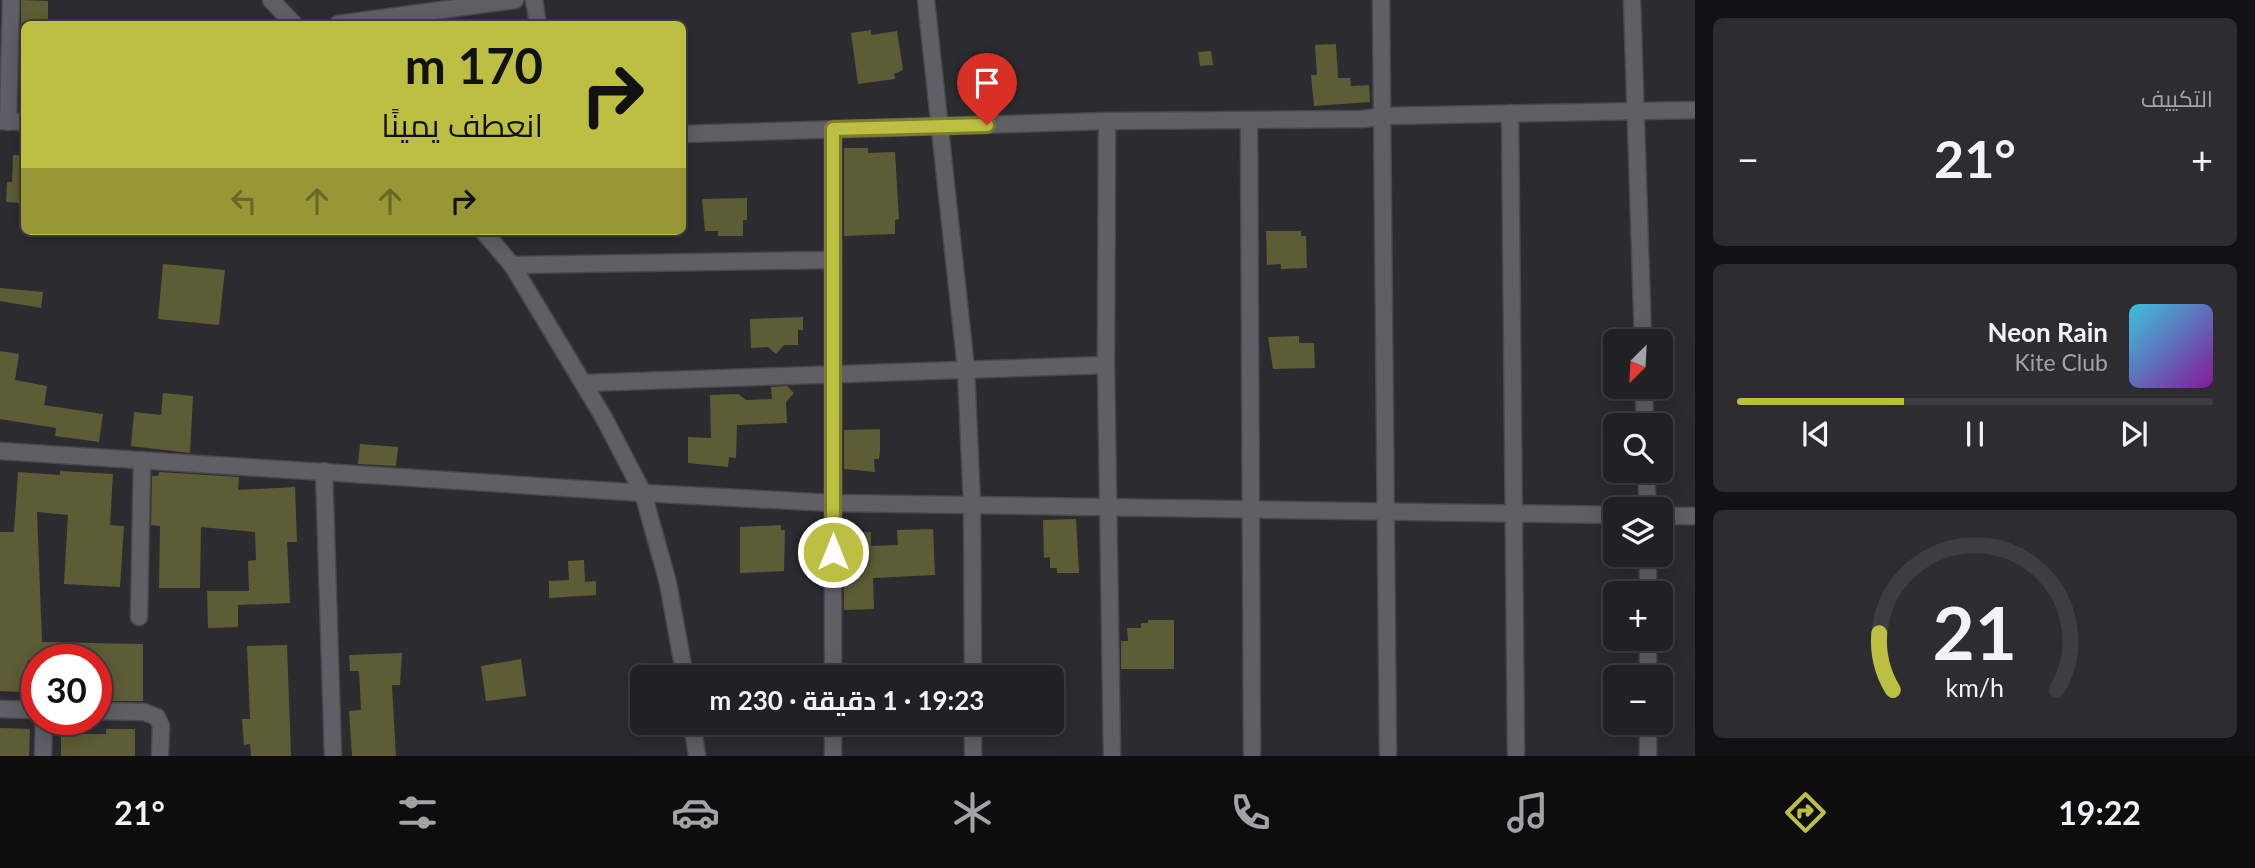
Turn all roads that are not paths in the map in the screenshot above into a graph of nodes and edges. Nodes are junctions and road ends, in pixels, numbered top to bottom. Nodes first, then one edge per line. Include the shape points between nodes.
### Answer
1 (11, 0) edge
2 (271, 0) edge
3 (515, 0) edge
4 (534, 0) edge
5 (926, 0) edge
6 (1381, 0) edge
7 (1633, 0) edge
8 (290, 21) edge
9 (360, 21) edge
10 (538, 21) edge
11 (1695, 110) edge
12 (1510, 113) junction
13 (1636, 113) junction
14 (1384, 116) junction
15 (1250, 120) junction
16 (1107, 121) junction
17 (11, 122) edge
18 (939, 126) junction
19 (833, 129) junction
20 (686, 134) edge
21 (486, 235) edge
22 (834, 260) junction
23 (512, 265) junction
24 (1643, 329) edge
25 (1106, 365) junction
26 (966, 369) junction
27 (834, 372) junction
28 (583, 383) junction
29 (0, 451) edge
30 (142, 460) junction
31 (324, 471) junction
32 (643, 493) junction
33 (833, 502) junction
34 (972, 504) junction
35 (1110, 506) junction
36 (1251, 509) junction
37 (1387, 511) junction
38 (1515, 513) junction
39 (1603, 515) edge
40 (1673, 516) edge
41 (1695, 516) edge
42 (139, 617) dead end
43 (683, 665) edge
44 (833, 665) edge
45 (973, 665) edge
46 (0, 709) edge
47 (21, 710) edge
48 (112, 711) edge
49 (44, 735) edge
50 (694, 735) edge
51 (833, 735) edge
52 (973, 735) edge
53 (1648, 735) edge
54 (43, 756) edge
55 (160, 756) edge
56 (333, 756) edge
57 (697, 756) edge
58 (832, 756) edge
59 (974, 756) edge
60 (1112, 756) edge
61 (1252, 756) edge
62 (1388, 756) edge
63 (1516, 756) edge
64 (1648, 756) edge

1 - 17 street
2 - 8 street
3 - 9 street
4 - 10 street
5 - 18 street
6 - 14 street
7 - 13 street
11 - 13 street
12 - 13 street
12 - 14 street
12 - 38 street
13 - 24 street
14 - 15 street
14 - 37 street
15 - 16 street
15 - 36 street
16 - 18 street
16 - 25 street
18 - 19 street
18 - 26 street
19 - 20 street
19 - 22 street
21 - 23 street
22 - 23 street
22 - 27 street
23 - 28 street
25 - 26 street
25 - 35 street
26 - 27 street
26 - 34 street
27 - 28 street
27 - 33 street
28 - 32 street
29 - 30 street
30 - 31 street
30 - 42 street
31 - 32 street
31 - 56 street
32 - 33 street
32 - 43 street via 668,583
33 - 34 street
33 - 44 street
34 - 35 street
34 - 45 street
35 - 36 street
35 - 60 street
36 - 37 street
36 - 61 street
37 - 38 street
37 - 62 street
38 - 39 street
38 - 63 street
40 - 41 street
46 - 47 street
48 - 55 street via 157,717
49 - 54 street
50 - 57 street
51 - 58 street
52 - 59 street
53 - 64 street

